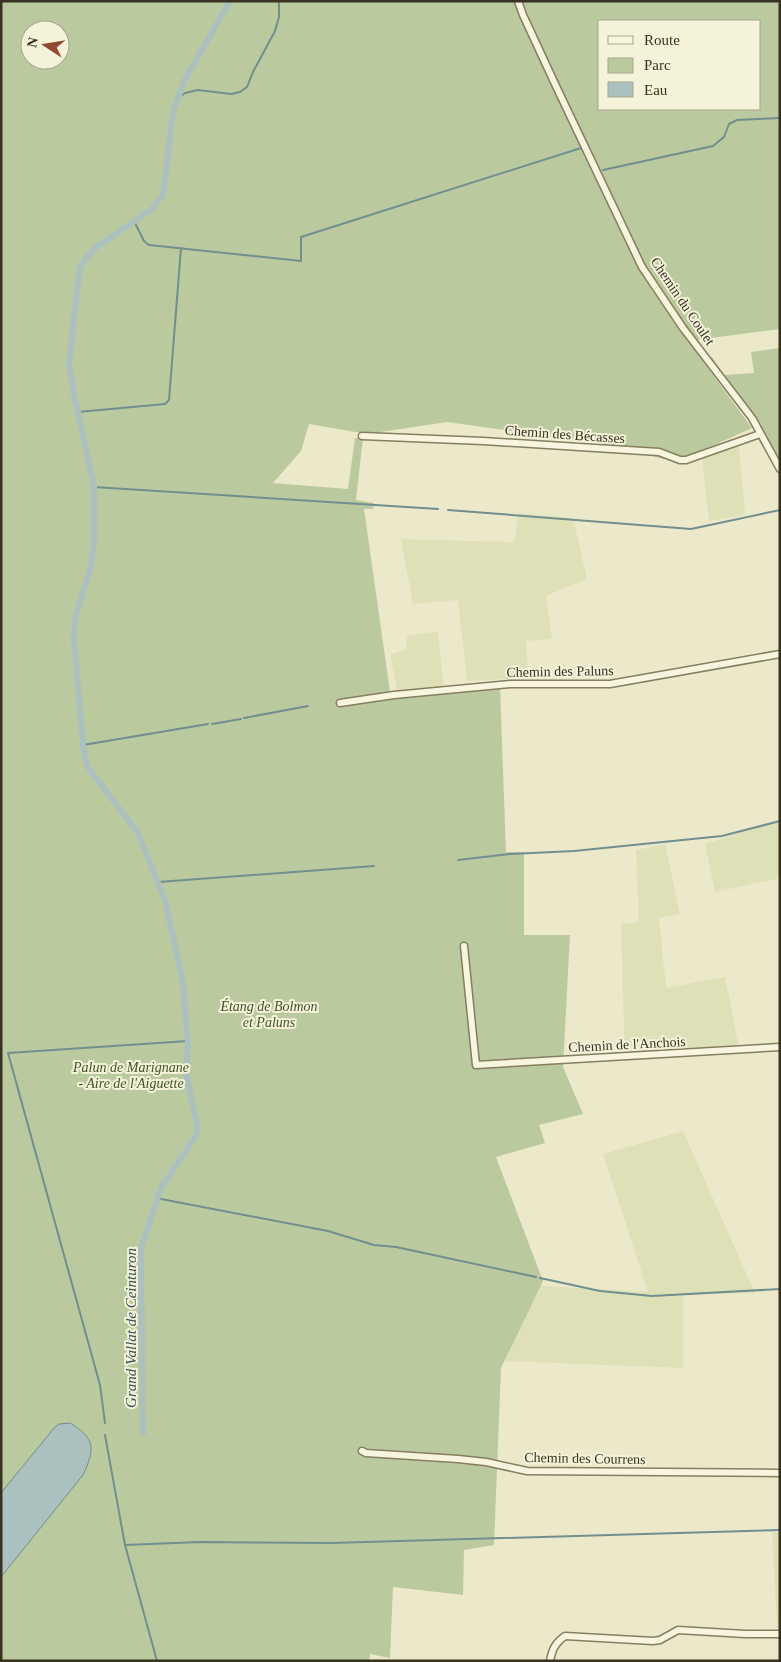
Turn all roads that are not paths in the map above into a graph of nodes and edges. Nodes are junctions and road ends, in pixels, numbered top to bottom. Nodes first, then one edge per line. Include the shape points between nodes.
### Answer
1 (518, 1) edge
2 (760, 434) junction
3 (362, 436) dead end
4 (780, 469) edge
5 (780, 654) edge
6 (340, 704) dead end
7 (464, 946) dead end
8 (780, 1047) edge
9 (362, 1451) dead end
10 (780, 1473) edge
11 (780, 1634) edge
12 (550, 1661) edge

1 - 2 street, Chemin du Coulet via 642,267 683,328 752,418
2 - 3 street, Chemin des Bécasses via 683,460 660,452
2 - 4 street, Chemin du Coulet
5 - 6 street, Chemin des Paluns via 610,684 511,684 394,695
7 - 8 street, Chemin de l'Anchois via 476,1065
9 - 10 street, Chemin des Courrens via 486,1462 527,1472
11 - 12 street via 678,1630 653,1641 564,1636 557,1641

